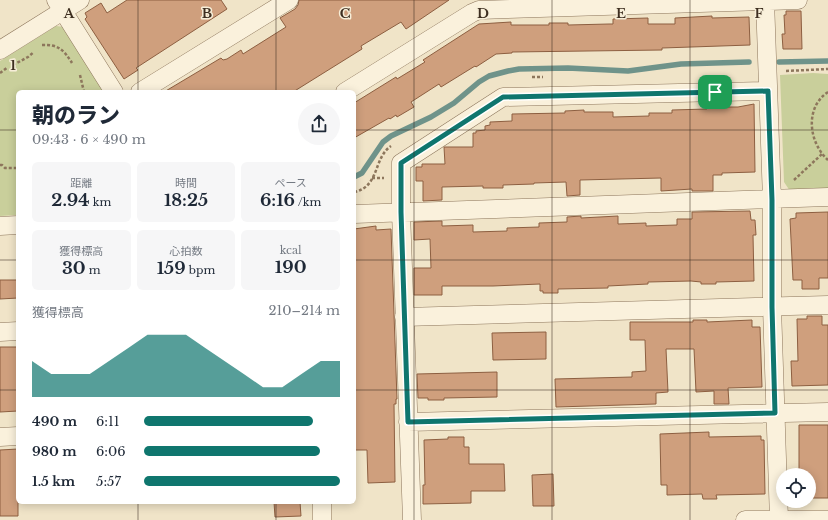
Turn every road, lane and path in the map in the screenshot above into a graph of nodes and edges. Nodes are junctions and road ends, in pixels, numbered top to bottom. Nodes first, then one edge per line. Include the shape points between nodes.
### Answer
1 (80, 0) edge
2 (289, 0) edge
3 (798, 0) edge
4 (765, 1) edge
5 (60, 5) edge
6 (478, 5) edge
7 (39, 48) dead end
8 (0, 50) edge
9 (36, 50) dead end
10 (74, 65) dead end
11 (77, 70) dead end
12 (0, 73) edge
13 (84, 90) edge
14 (113, 90) edge
15 (143, 90) edge
16 (348, 90) edge
17 (768, 91) junction
18 (828, 92) edge
19 (822, 154) junction
20 (828, 160) edge
21 (0, 165) edge
22 (16, 168) edge
23 (790, 184) dead end
24 (828, 197) edge
25 (772, 200) junction
26 (401, 212) junction
27 (356, 214) edge
28 (16, 225) edge
29 (0, 226) edge
30 (828, 305) edge
31 (772, 307) junction
32 (404, 317) junction
33 (16, 331) edge
34 (0, 332) edge
35 (828, 412) edge
36 (775, 413) junction
37 (408, 422) junction
38 (16, 436) edge
39 (0, 437) edge
40 (322, 504) edge
41 (779, 519) edge
42 (322, 520) edge
43 (412, 520) edge
44 (745, 520) edge
45 (828, 520) edge

1 - 5 street
2 - 15 street
3 - 4 street
4 - 6 street
4 - 17 street
5 - 8 street
5 - 14 street
6 - 16 street via 472,13
7 - 10 path via 56,46
9 - 12 path
11 - 13 path
17 - 25 street
17 - 26 street via 503,97 401,163
18 - 19 path via 817,104 811,124
19 - 20 path
19 - 23 path
21 - 22 path via 5,168
24 - 25 street
25 - 26 street
25 - 31 street
26 - 27 street
26 - 32 street
28 - 29 street
30 - 31 street
31 - 32 street
31 - 36 street
32 - 37 street
33 - 34 street
35 - 36 street
36 - 37 street
36 - 41 street
37 - 43 street
38 - 39 street
40 - 42 street
41 - 44 street
41 - 45 street

